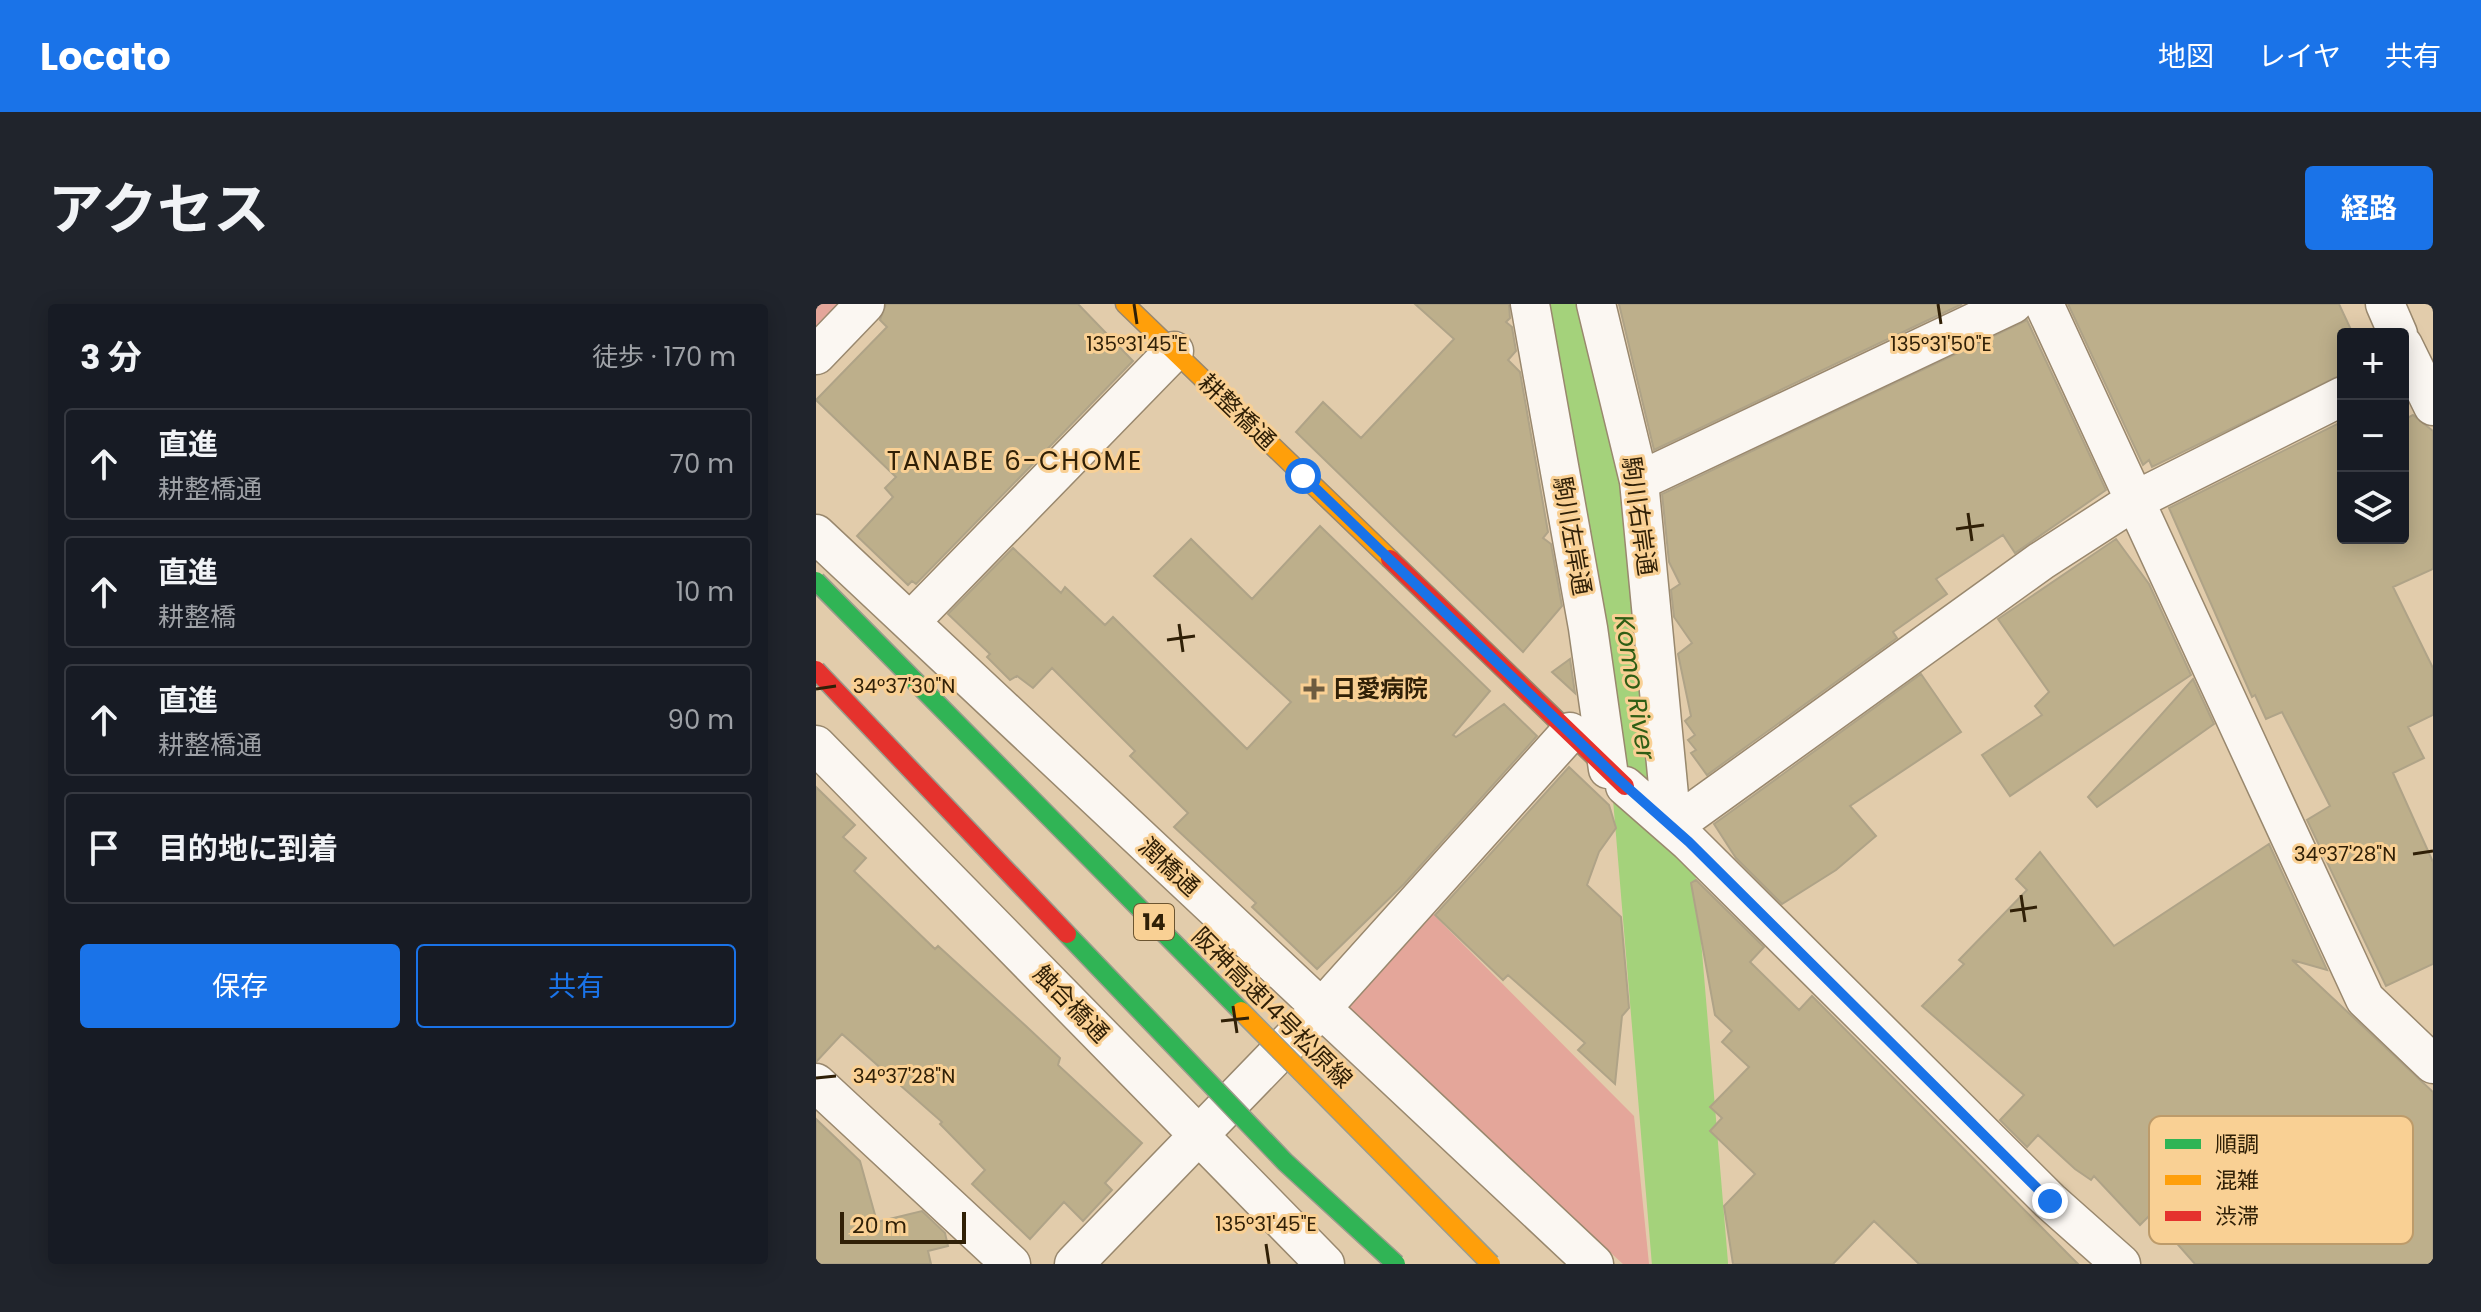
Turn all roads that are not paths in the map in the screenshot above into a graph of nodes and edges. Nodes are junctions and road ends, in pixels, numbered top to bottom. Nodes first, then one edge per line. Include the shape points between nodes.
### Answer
1 (865, 304) edge
2 (1125, 304) edge
3 (1530, 304) edge
4 (1596, 304) edge
5 (2013, 304) edge
6 (2044, 304) edge
7 (2385, 304) edge
8 (2395, 328) edge
9 (1174, 351) junction
10 (816, 355) edge
11 (2409, 360) edge
12 (2337, 399) edge
13 (2433, 406) edge
14 (1639, 481) junction
15 (2134, 501) junction
16 (816, 534) edge
17 (816, 581) edge
18 (910, 622) junction
19 (816, 670) edge
20 (1570, 732) junction
21 (816, 745) edge
22 (1617, 777) junction
23 (1671, 826) junction
24 (1320, 1010) junction
25 (2433, 1064) edge
26 (817, 1085) edge
27 (1199, 1137) junction
28 (1011, 1264) edge
29 (1074, 1264) edge
30 (1325, 1264) edge
31 (1396, 1264) edge
32 (1491, 1264) edge
33 (1594, 1264) edge
34 (2121, 1264) edge

1 - 10 street
2 - 9 main road, 耕整橋通
3 - 22 street, 駒川左岸通
4 - 14 street, 駒川右岸通
5 - 14 street
6 - 15 street
7 - 8 street
9 - 18 street
9 - 20 main road, 耕整橋通
11 - 13 street
12 - 15 street
14 - 23 street, 駒川右岸通
15 - 23 street
15 - 25 street via 2365,999
16 - 18 street, 潤橋通
17 - 32 main road, 阪神高速14号松原線 / 14, bridge
18 - 24 street, 潤橋通
19 - 31 main road, bridge via 1285,1162
20 - 22 main road, 耕整橋通
20 - 24 street
21 - 27 street, 触合橋通
22 - 23 street
23 - 34 street via 2050,1201
24 - 27 street
24 - 33 street, 潤橋通
26 - 28 street
27 - 29 street
27 - 30 street, 触合橋通

